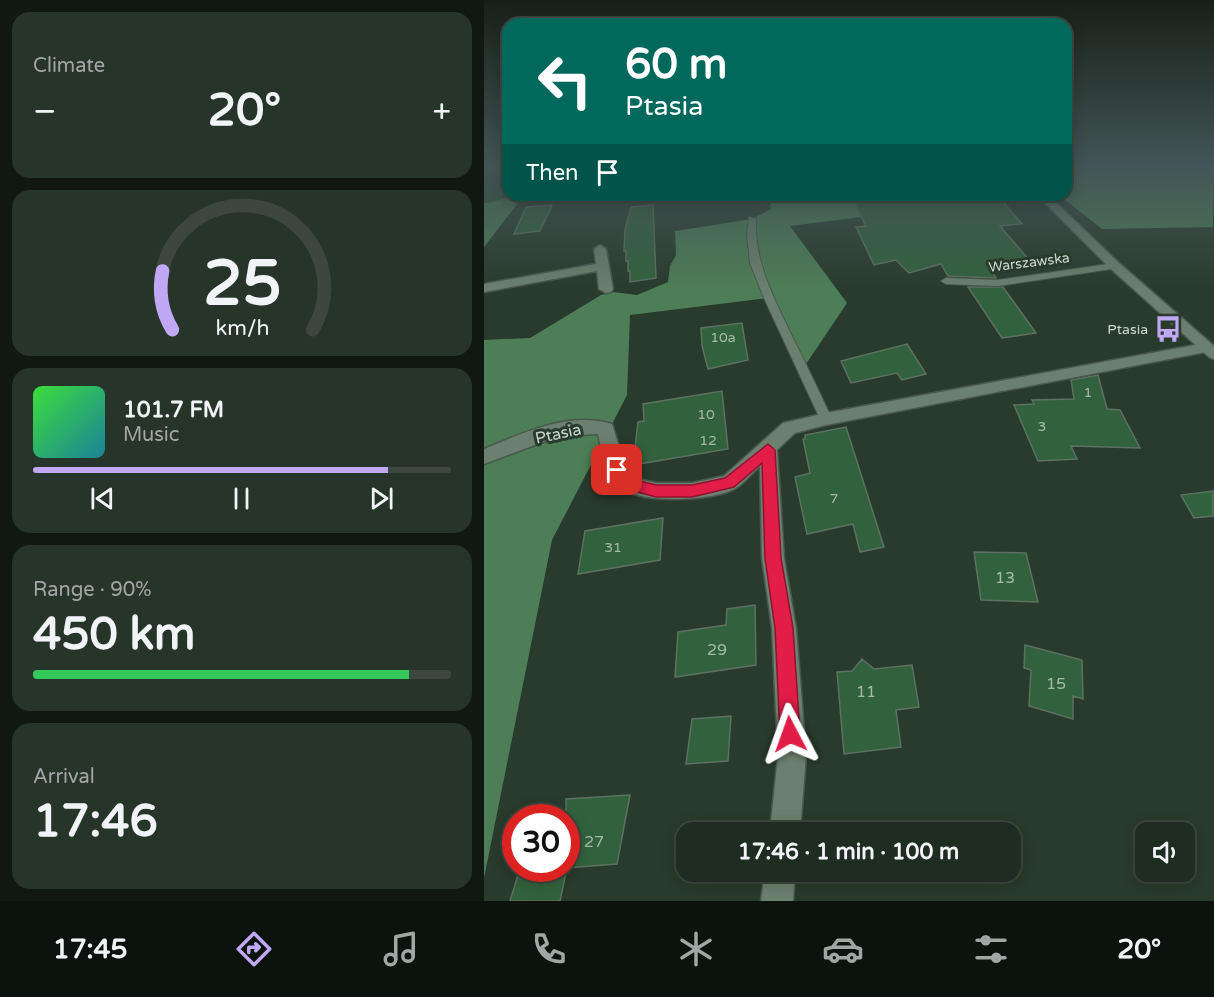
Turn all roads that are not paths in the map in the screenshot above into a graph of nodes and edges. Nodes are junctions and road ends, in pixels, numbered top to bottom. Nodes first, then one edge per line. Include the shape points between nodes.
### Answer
1 (1054, 207) edge
2 (752, 219) dead end
3 (600, 249) dead end
4 (603, 266) junction
5 (1115, 266) junction
6 (946, 281) dead end
7 (484, 288) edge
8 (606, 289) dead end
9 (1210, 351) edge
10 (826, 419) junction
11 (768, 450) junction
12 (484, 457) edge
13 (786, 822) edge
14 (779, 882) edge
15 (777, 901) edge

1 - 5 street, Warszawska
2 - 10 lane via 755,263
3 - 4 street
4 - 7 street
4 - 8 street
5 - 6 lane, Warszawska via 998,283
5 - 9 street, Warszawska
9 - 10 street, Ptasia
10 - 11 street, Ptasia via 789,428
11 - 12 street, Ptasia via 729,483 692,491 656,491 632,485 617,470 606,429 591,426 547,432
11 - 13 street via 773,558 784,628 792,755
14 - 15 street

